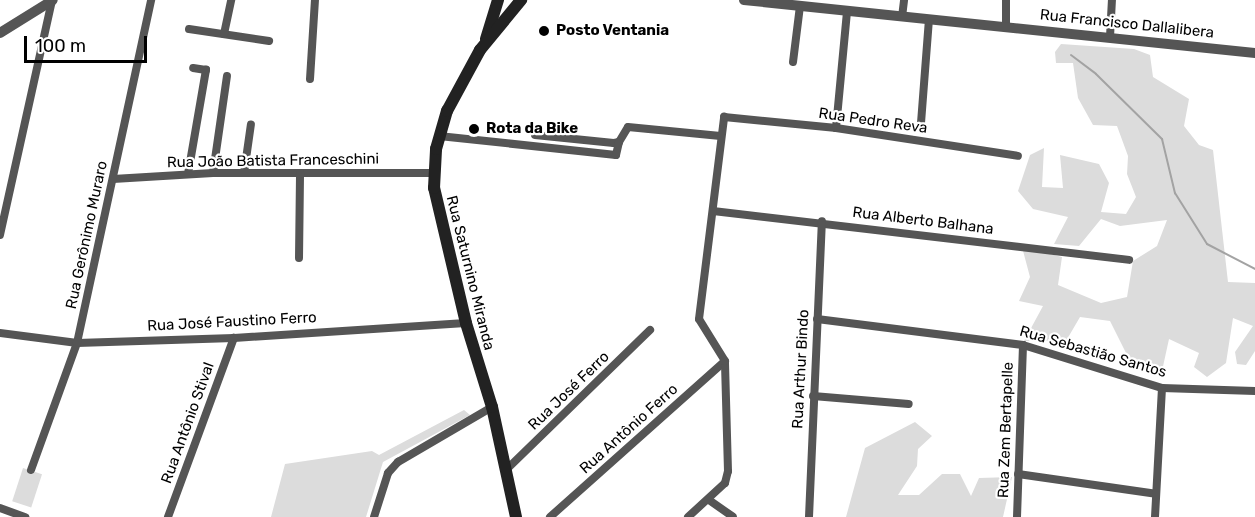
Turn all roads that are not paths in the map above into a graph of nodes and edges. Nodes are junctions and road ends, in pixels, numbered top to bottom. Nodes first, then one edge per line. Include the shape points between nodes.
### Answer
1 (52, 0) edge
2 (151, 0) edge
3 (231, 0) edge
4 (315, 0) edge
5 (498, 0) edge
6 (521, 0) edge
7 (746, 0) edge
8 (904, 0) edge
9 (1006, 0) edge
10 (1112, 0) edge
11 (778, 2) edge
12 (800, 6) junction
13 (847, 11) junction
14 (902, 17) junction
15 (929, 19) junction
16 (1006, 27) junction
17 (189, 29) dead end
18 (0, 33) edge
19 (224, 34) junction
20 (1110, 36) junction
21 (270, 41) dead end
22 (485, 43) junction
23 (1255, 53) edge
24 (793, 62) dead end
25 (193, 68) dead end
26 (227, 76) dead end
27 (309, 79) dead end
28 (921, 123) dead end
29 (251, 124) dead end
30 (836, 128) junction
31 (535, 135) dead end
32 (439, 136) junction
33 (722, 136) junction
34 (619, 142) junction
35 (1018, 156) dead end
36 (213, 173) junction
37 (244, 173) junction
38 (300, 173) junction
39 (434, 173) junction
40 (188, 174) junction
41 (113, 179) junction
42 (712, 211) junction
43 (822, 221) junction
44 (0, 236) edge
45 (299, 258) dead end
46 (1129, 260) dead end
47 (817, 319) junction
48 (466, 323) junction
49 (650, 330) dead end
50 (0, 333) edge
51 (234, 338) junction
52 (78, 343) junction
53 (1023, 345) junction
54 (725, 361) junction
55 (1162, 388) junction
56 (1255, 391) edge
57 (813, 396) junction
58 (909, 404) dead end
59 (492, 407) junction
60 (31, 471) dead end
61 (506, 471) junction
62 (1018, 474) junction
63 (1156, 494) junction
64 (709, 500) junction
65 (0, 508) edge
66 (15, 515) edge
67 (25, 517) edge
68 (168, 517) edge
69 (374, 517) edge
70 (516, 517) edge
71 (550, 517) edge
72 (688, 517) edge
73 (733, 517) edge
74 (809, 517) edge
75 (1017, 517) edge
76 (1155, 517) edge

1 - 18 street
1 - 44 street
2 - 41 street, Rua Gerônimo Muraro
3 - 19 street
4 - 27 street
5 - 22 main road, Rua Saturnino Miranda
6 - 22 main road, Rua Saturnino Miranda
7 - 11 street, Rua Francisco Dallalibera
8 - 14 street
9 - 16 street
10 - 20 street
11 - 12 street, Rua Francisco Dallalibera
12 - 13 street, Rua Francisco Dallalibera
12 - 24 street
13 - 14 street, Rua Francisco Dallalibera
13 - 30 street
14 - 15 street, Rua Francisco Dallalibera
15 - 16 street, Rua Francisco Dallalibera
15 - 28 street
16 - 20 street, Rua Francisco Dallalibera
17 - 19 street
19 - 21 street
20 - 23 street, Rua Francisco Dallalibera
22 - 32 main road, Rua Saturnino Miranda via 458,90
25 - 40 street via 206,70
26 - 36 street
29 - 37 street
30 - 33 street, Rua Pedro Reva via 724,117
30 - 35 street, Rua Pedro Reva
31 - 34 street
32 - 34 street via 616,155
32 - 39 main road, Rua Saturnino Miranda
33 - 34 street via 628,127
33 - 42 street
36 - 37 street, Rua João Batista Franceschini
36 - 40 street, Rua João Batista Franceschini
37 - 38 street, Rua João Batista Franceschini
38 - 39 street, Rua João Batista Franceschini
38 - 45 street
39 - 48 main road, Rua Saturnino Miranda via 435,200
40 - 41 street, Rua João Batista Franceschini
41 - 52 street, Rua Gerônimo Muraro
42 - 43 street, Rua Alberto Balhana
42 - 54 street via 699,319
43 - 46 street, Rua Alberto Balhana
43 - 47 street, Rua Arthur Bindo
47 - 53 street, Rua Sebastião Santos
47 - 57 street, Rua Arthur Bindo
48 - 51 street, Rua José Faustino Ferro
48 - 59 main road, Rua Saturnino Miranda
49 - 61 street, Rua José Ferro
50 - 52 street, Rua José Faustino Ferro
51 - 52 street, Rua José Faustino Ferro
51 - 68 street, Rua Antônio Stival
52 - 60 street, Rua Gerônimo Muraro
53 - 55 street, Rua Sebastião Santos
53 - 62 street, Rua Zem Bertapelle
54 - 64 street via 729,471 725,483
54 - 71 street, Rua Antônio Ferro
55 - 56 street, Rua Sebastião Santos
55 - 63 street
57 - 58 street
57 - 74 street, Rua Arthur Bindo
59 - 61 main road, Rua Saturnino Miranda
59 - 69 street via 398,462 388,473
61 - 70 main road, Rua Saturnino Miranda
62 - 63 street
62 - 75 street, Rua Zem Bertapelle
63 - 76 street
64 - 72 street
64 - 73 street
65 - 66 street
66 - 67 street

